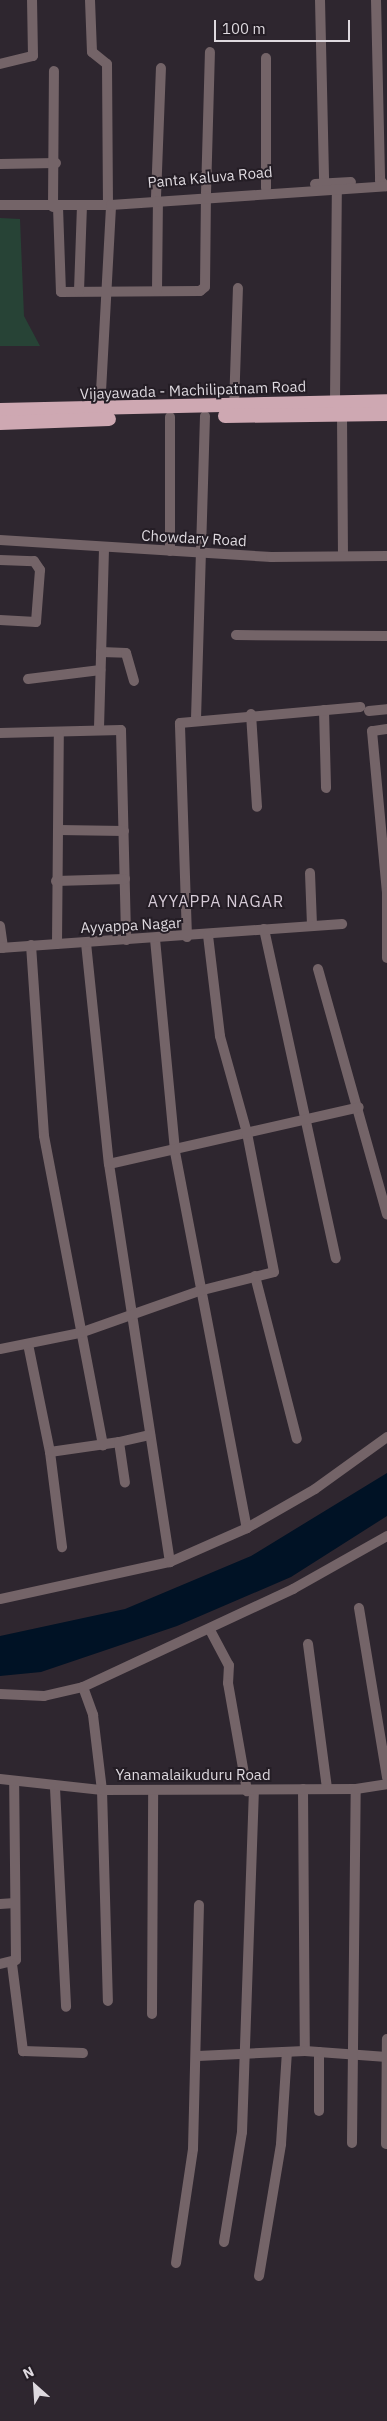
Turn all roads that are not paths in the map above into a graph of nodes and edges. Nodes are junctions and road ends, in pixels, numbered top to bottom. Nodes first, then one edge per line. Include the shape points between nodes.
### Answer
1 (32, 0) edge
2 (90, 0) edge
3 (320, 0) edge
4 (376, 0) edge
5 (210, 52) dead end
6 (266, 58) dead end
7 (0, 64) edge
8 (160, 68) dead end
9 (54, 71) dead end
10 (0, 164) edge
11 (56, 164) junction
12 (324, 183) junction
13 (385, 183) edge
14 (266, 188) junction
15 (337, 189) junction
16 (206, 195) junction
17 (157, 198) junction
18 (109, 203) junction
19 (0, 205) edge
20 (55, 206) junction
21 (82, 206) junction
22 (238, 288) dead end
23 (78, 291) junction
24 (104, 292) junction
25 (157, 292) junction
26 (387, 401) edge
27 (335, 402) junction
28 (234, 407) junction
29 (0, 410) edge
30 (100, 410) junction
31 (387, 414) edge
32 (342, 415) junction
33 (205, 416) junction
34 (170, 417) junction
35 (0, 422) edge
36 (0, 540) edge
37 (104, 548) junction
38 (170, 550) junction
39 (199, 553) junction
40 (343, 556) junction
41 (387, 556) edge
42 (0, 560) edge
43 (0, 620) edge
44 (236, 635) dead end
45 (387, 636) edge
46 (101, 652) junction
47 (100, 670) junction
48 (28, 679) dead end
49 (134, 681) dead end
50 (387, 709) edge
51 (324, 710) junction
52 (251, 714) junction
53 (196, 719) junction
54 (99, 728) junction
55 (387, 729) edge
56 (59, 732) junction
57 (0, 733) edge
58 (326, 788) dead end
59 (256, 807) dead end
60 (59, 830) junction
61 (124, 831) junction
62 (310, 873) dead end
63 (125, 879) junction
64 (56, 881) junction
65 (342, 924) dead end
66 (0, 926) edge
67 (312, 926) junction
68 (264, 929) junction
69 (208, 934) junction
70 (187, 937) junction
71 (155, 939) junction
72 (126, 940) junction
73 (86, 943) junction
74 (57, 944) junction
75 (31, 945) junction
76 (1, 948) edge
77 (387, 958) edge
78 (318, 969) dead end
79 (359, 1107) junction
80 (302, 1118) junction
81 (247, 1132) junction
82 (175, 1152) junction
83 (108, 1164) junction
84 (387, 1215) edge
85 (336, 1258) dead end
86 (255, 1276) junction
87 (199, 1291) junction
88 (132, 1315) junction
89 (80, 1333) junction
90 (28, 1344) junction
91 (0, 1349) edge
92 (150, 1435) junction
93 (387, 1437) edge
94 (297, 1439) dead end
95 (120, 1442) junction
96 (103, 1445) junction
97 (50, 1452) junction
98 (125, 1483) dead end
99 (247, 1528) junction
100 (387, 1536) edge
101 (62, 1547) dead end
102 (170, 1562) junction
103 (0, 1599) edge
104 (359, 1608) dead end
105 (210, 1630) junction
106 (308, 1644) dead end
107 (83, 1687) junction
108 (0, 1694) edge
109 (387, 1778) edge
110 (0, 1779) edge
111 (14, 1782) junction
112 (387, 1784) edge
113 (56, 1788) junction
114 (303, 1789) junction
115 (327, 1789) junction
116 (356, 1789) junction
117 (102, 1790) junction
118 (153, 1790) junction
119 (250, 1791) junction
120 (14, 1903) junction
121 (0, 1904) edge
122 (199, 1905) dead end
123 (0, 1964) edge
124 (12, 1964) junction
125 (108, 2002) dead end
126 (66, 2007) dead end
127 (152, 2014) dead end
128 (387, 2039) edge
129 (305, 2051) junction
130 (287, 2052) junction
131 (319, 2052) junction
132 (83, 2053) dead end
133 (247, 2054) junction
134 (352, 2054) junction
135 (198, 2056) junction
136 (387, 2057) edge
137 (319, 2111) dead end
138 (352, 2143) dead end
139 (386, 2144) edge
140 (224, 2242) dead end
141 (176, 2262) dead end
142 (259, 2276) dead end

1 - 7 street via 33,56
2 - 18 street via 92,52 108,64
3 - 12 street
4 - 13 street
5 - 16 street
6 - 14 street
8 - 17 street
9 - 11 street
10 - 11 street
11 - 20 street
12 - 13 street, Panta Kaluva Road
12 - 14 street, Panta Kaluva Road
13 - 15 street, Panta Kaluva Road
14 - 16 street, Panta Kaluva Road
15 - 16 street, Panta Kaluva Road
15 - 27 street
16 - 17 street, Panta Kaluva Road
16 - 25 street via 204,290
17 - 18 street, Panta Kaluva Road
17 - 25 street
18 - 20 street, Panta Kaluva Road
18 - 21 street, Panta Kaluva Road
18 - 24 street
19 - 20 street, Panta Kaluva Road
20 - 21 street, Panta Kaluva Road
20 - 23 street via 59,290
21 - 23 street
22 - 28 street
23 - 24 street
24 - 25 street
24 - 30 street
26 - 27 highway, Vijayawada - Machilipatnam Road
27 - 28 highway, Vijayawada - Machilipatnam Road
28 - 30 highway, Vijayawada - Machilipatnam Road
29 - 30 highway, Vijayawada - Machilipatnam Road
31 - 32 highway, Vijayawada - Machilipatnam Road
32 - 33 highway, Vijayawada - Machilipatnam Road
32 - 40 street
33 - 34 highway, Vijayawada - Machilipatnam Road
33 - 39 street
34 - 35 highway, Vijayawada - Machilipatnam Road
34 - 38 street
36 - 37 street, Chowdary Road
37 - 38 street, Chowdary Road
37 - 46 street
38 - 39 street, Chowdary Road
39 - 40 street, Chowdary Road
39 - 53 street
40 - 41 street, Chowdary Road
42 - 43 street via 34,561 40,570 36,622
44 - 45 street
46 - 47 street
46 - 49 street via 126,654
47 - 48 street
47 - 54 street
50 - 51 street
51 - 52 street
51 - 58 street
52 - 53 street
52 - 59 street
53 - 70 street via 184,721 178,729
54 - 56 street
54 - 61 street via 119,728 123,734
55 - 77 street via 372,731 387,892
56 - 57 street
56 - 60 street
60 - 61 street
60 - 64 street
61 - 63 street
62 - 67 street
63 - 64 street
63 - 72 street
64 - 74 street
65 - 67 street, Ayyappa Nagar
66 - 76 street
67 - 68 street, Ayyappa Nagar
68 - 69 street, Ayyappa Nagar
68 - 80 street
69 - 70 street, Ayyappa Nagar
69 - 81 street via 220,1036
70 - 71 street, Ayyappa Nagar
71 - 72 street, Ayyappa Nagar
71 - 82 street
72 - 73 street, Ayyappa Nagar
73 - 74 street, Ayyappa Nagar
73 - 83 street
74 - 75 street, Ayyappa Nagar
75 - 76 street, Ayyappa Nagar
75 - 89 street via 44,1136
78 - 79 street
79 - 80 street
79 - 84 street
80 - 81 street
80 - 85 street
81 - 82 street
81 - 86 street via 274,1272
82 - 83 street
82 - 87 street
83 - 88 street
86 - 87 street
86 - 94 street
87 - 88 street
87 - 99 street
88 - 89 street
88 - 92 street
89 - 90 street
89 - 96 street
90 - 91 street
90 - 97 street
92 - 95 street
92 - 102 street
93 - 99 street via 315,1489
95 - 96 street
95 - 98 street
96 - 97 street
97 - 101 street
99 - 102 street
100 - 105 street via 343,1563
102 - 103 street
104 - 109 street
105 - 107 street
105 - 119 street via 229,1665 228,1683
106 - 115 street
107 - 108 street via 44,1696
107 - 117 street via 93,1715
110 - 111 street, Yanamalaikuduru Road
111 - 113 street, Yanamalaikuduru Road
111 - 120 street
112 - 116 street, Yanamalaikuduru Road
113 - 117 street, Yanamalaikuduru Road
113 - 126 street
114 - 115 street, Yanamalaikuduru Road
114 - 119 street, Yanamalaikuduru Road
114 - 129 street
115 - 116 street, Yanamalaikuduru Road
116 - 134 street
117 - 118 street, Yanamalaikuduru Road
117 - 125 street
118 - 119 street, Yanamalaikuduru Road
118 - 127 street
119 - 133 street
120 - 121 street
120 - 124 street via 16,1960
122 - 135 street
123 - 124 street
124 - 132 street via 23,2052
128 - 136 street
129 - 130 street
129 - 131 street
130 - 133 street
130 - 142 street via 282,2144
131 - 134 street
131 - 137 street
133 - 135 street
133 - 140 street via 242,2132
134 - 136 street
134 - 138 street
135 - 141 street via 193,2149
136 - 139 street

